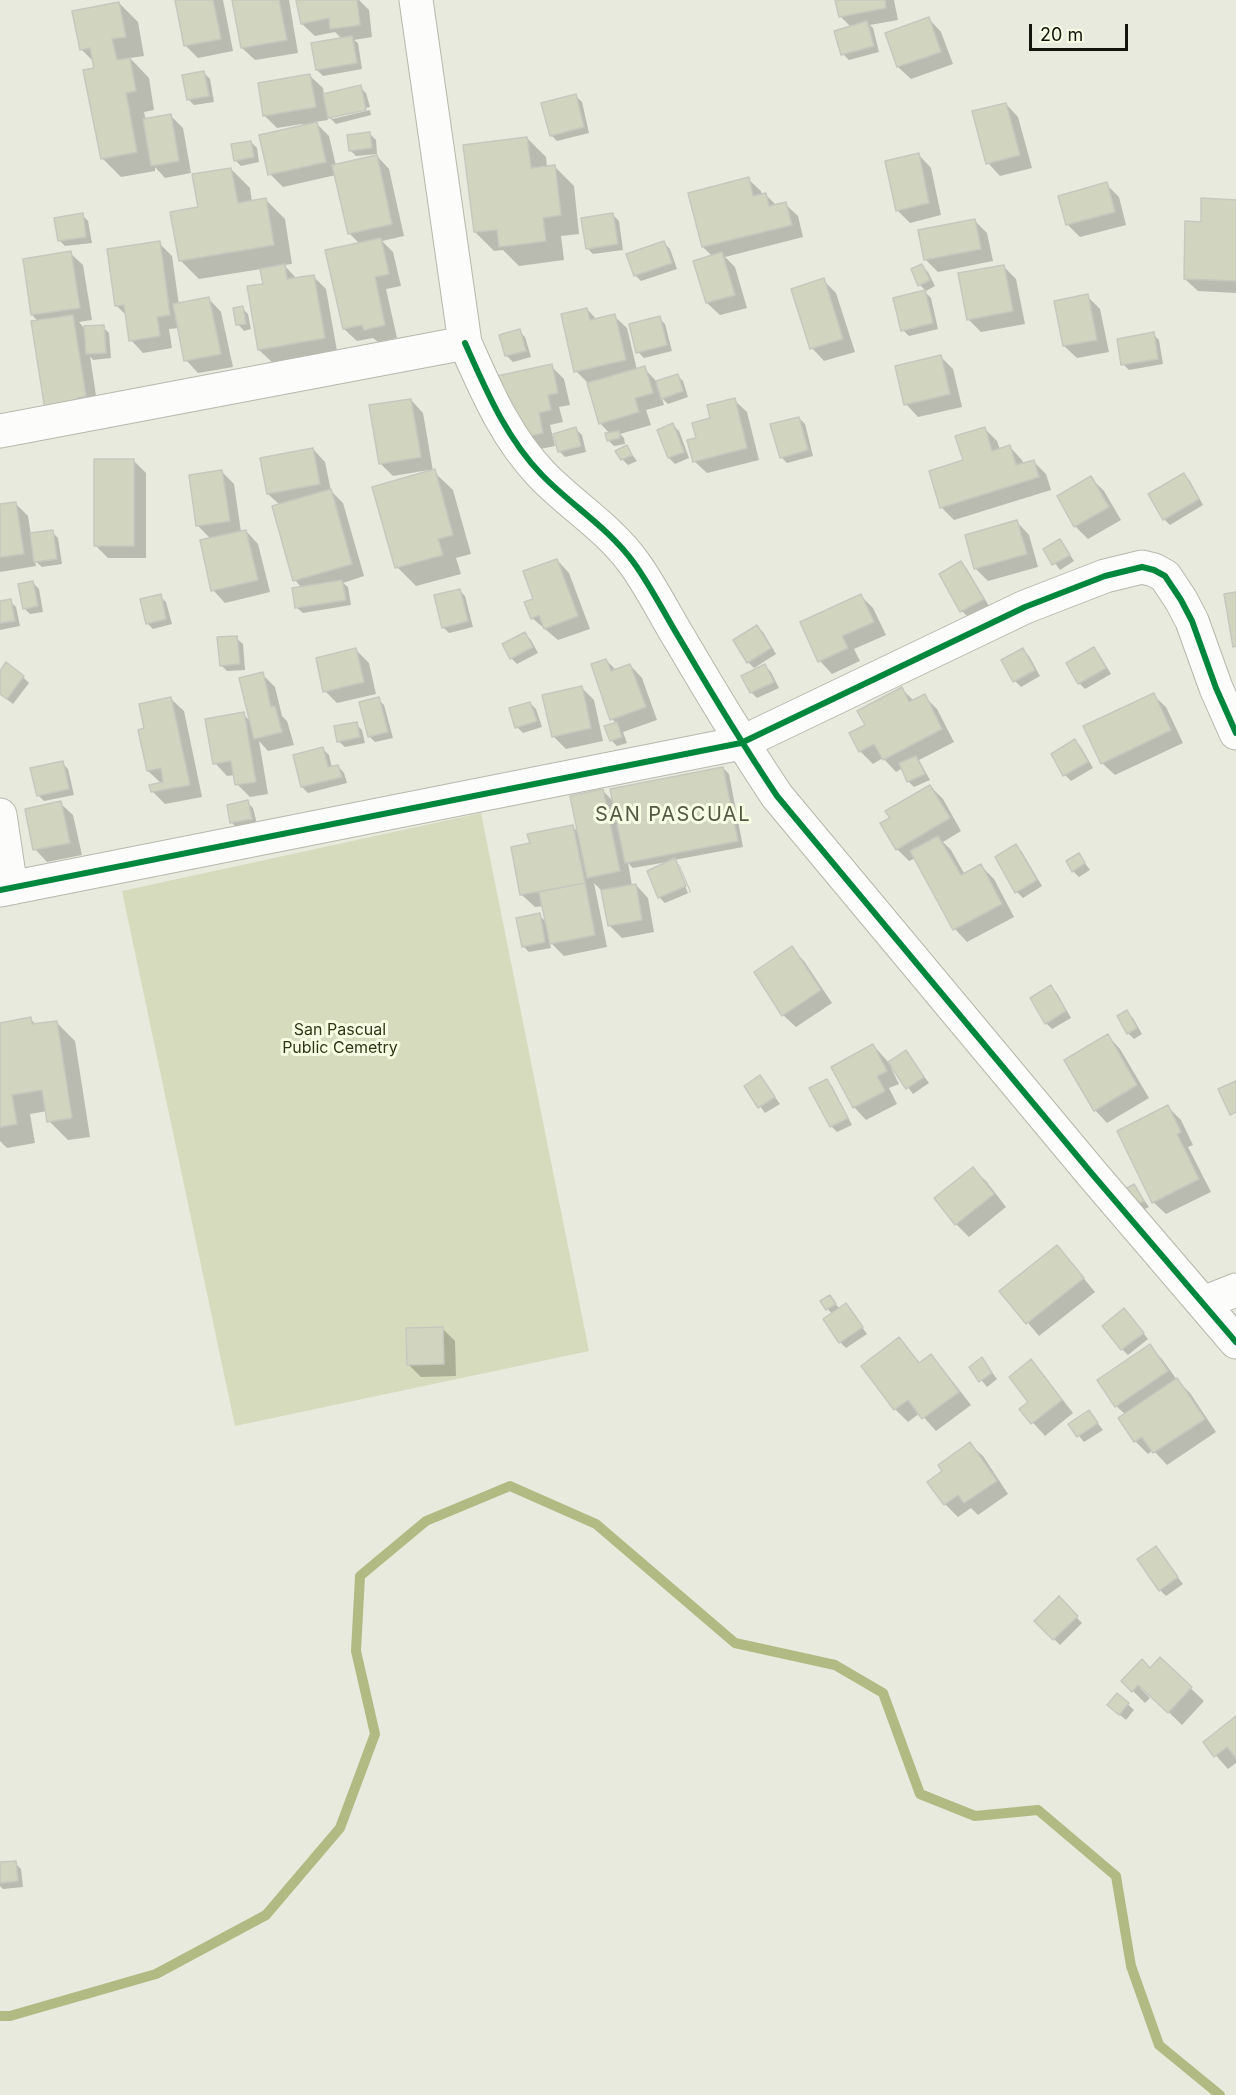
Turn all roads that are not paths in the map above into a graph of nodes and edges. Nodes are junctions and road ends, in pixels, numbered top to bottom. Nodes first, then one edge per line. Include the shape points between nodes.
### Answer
1 (416, 0) edge
2 (465, 343) junction
3 (0, 431) edge
4 (1236, 733) edge
5 (741, 743) junction
6 (0, 815) edge
7 (6, 889) edge
8 (1236, 1290) edge
9 (1203, 1303) junction
10 (1236, 1342) edge

1 - 2 street
2 - 3 street
2 - 5 street via 516,446 568,500 607,531 634,562
4 - 5 street via 1181,600 1165,576 1142,567 1105,576 1025,607
5 - 7 street
5 - 9 street via 777,796 919,969
6 - 7 street
8 - 9 street
9 - 10 street

